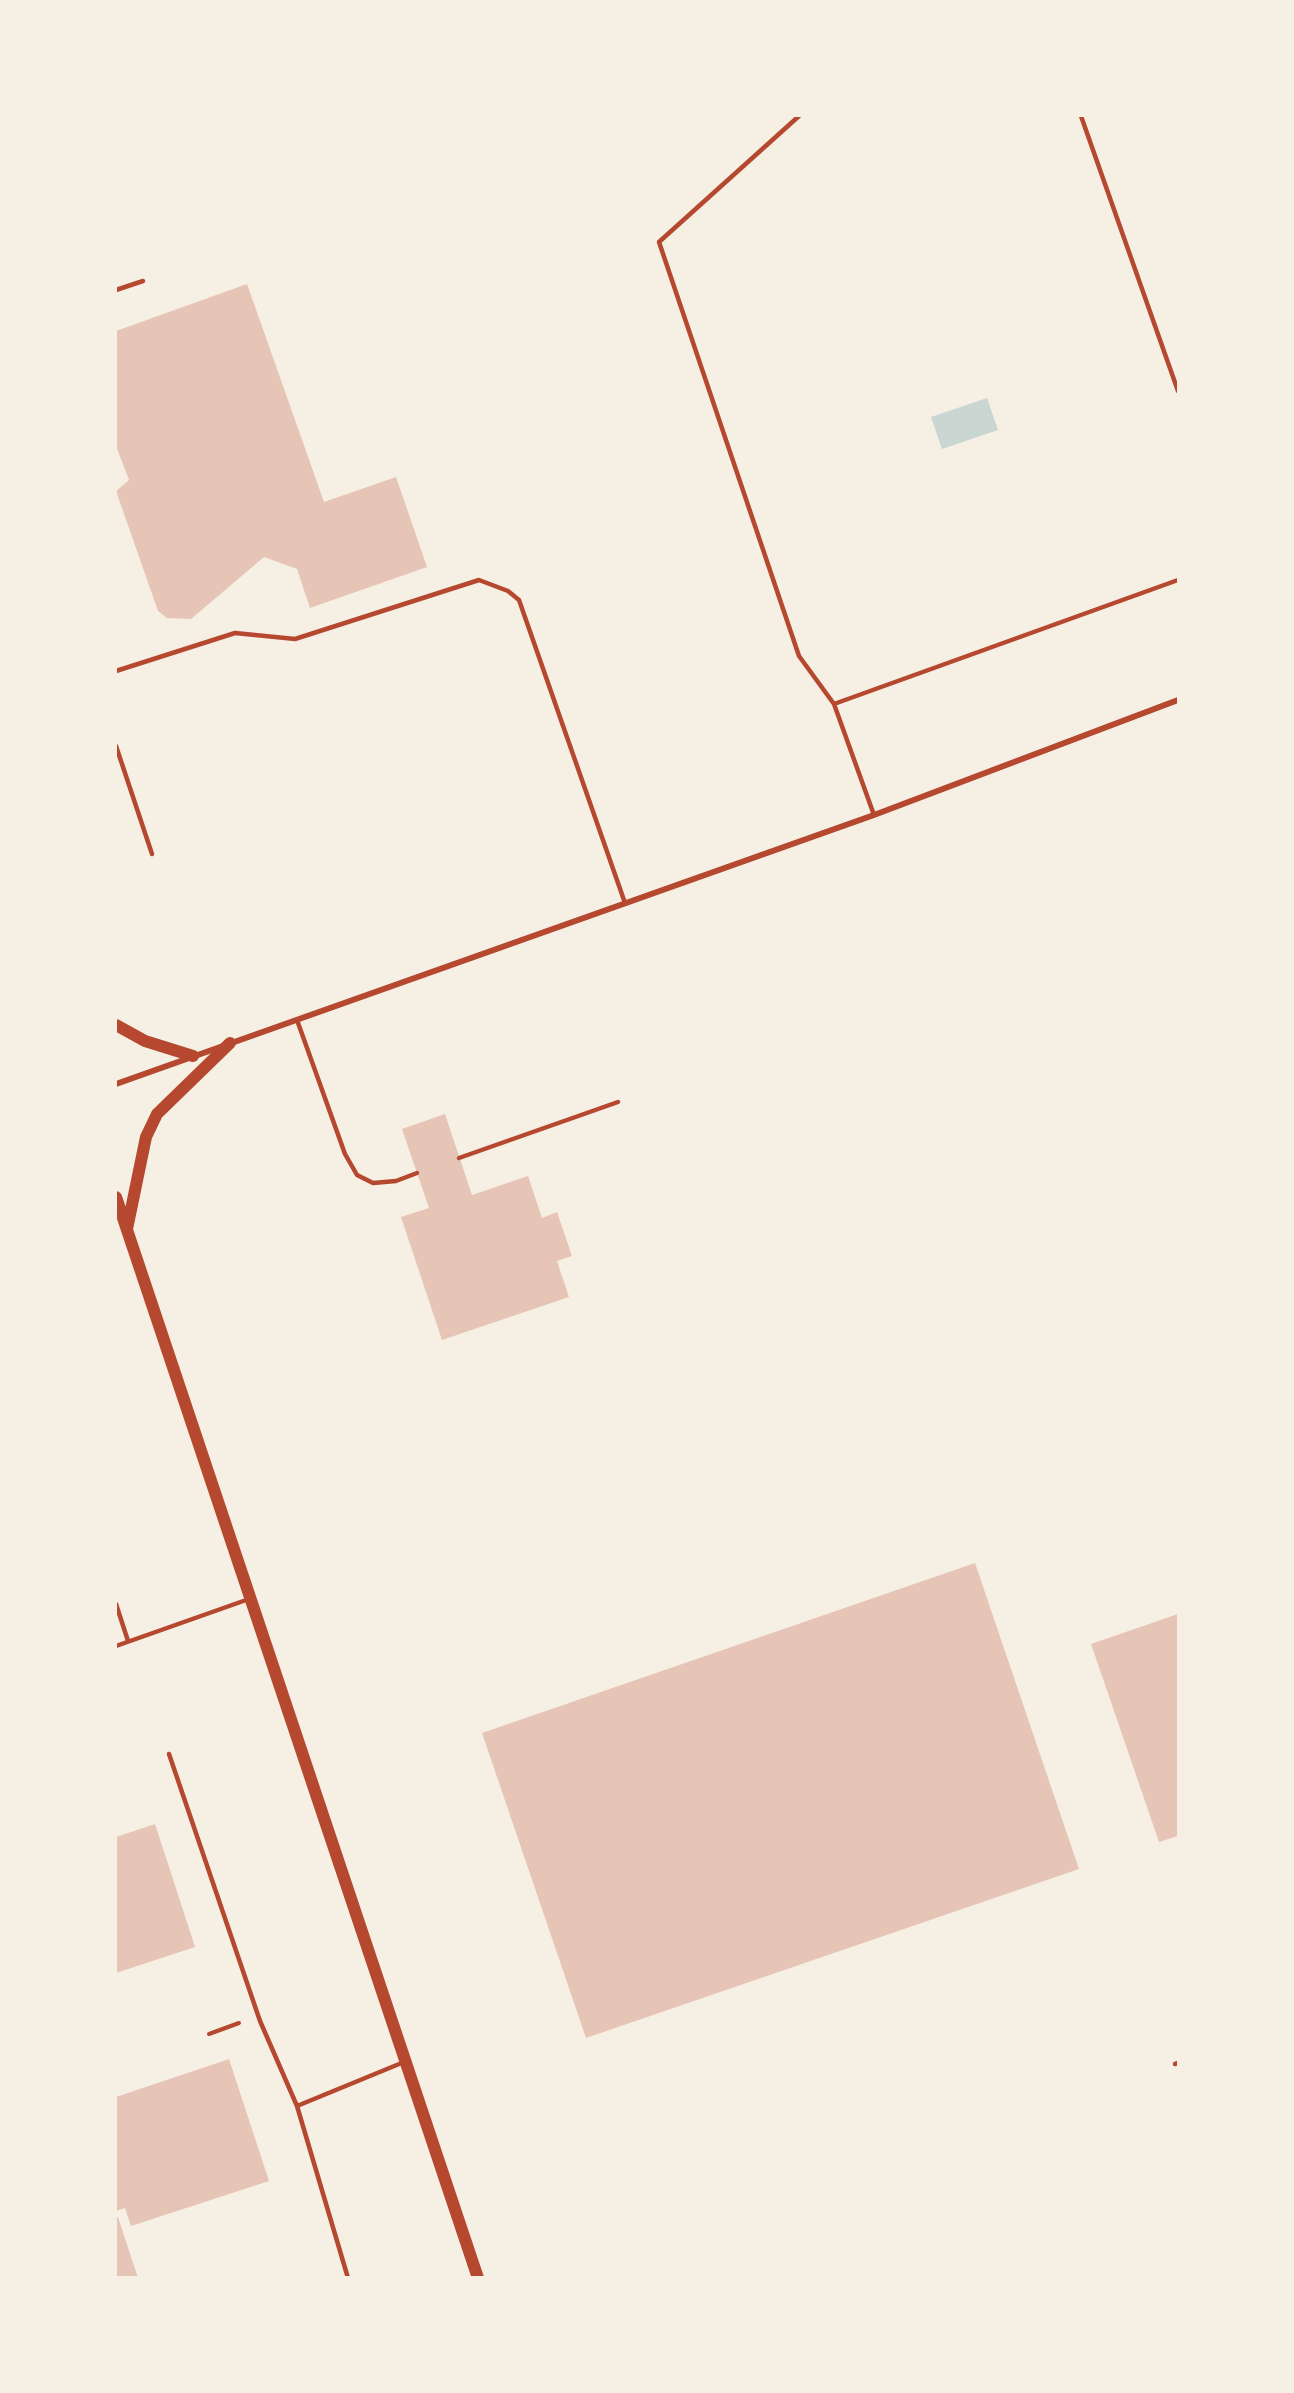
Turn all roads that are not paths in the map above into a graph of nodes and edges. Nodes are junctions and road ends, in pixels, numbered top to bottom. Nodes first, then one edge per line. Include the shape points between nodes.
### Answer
1 (799, 116) edge
2 (1081, 116) edge
3 (143, 281) dead end
4 (116, 290) edge
5 (1179, 391) edge
6 (1179, 580) edge
7 (116, 671) edge
8 (1179, 700) edge
9 (834, 704) junction
10 (116, 746) edge
11 (874, 815) junction
12 (152, 854) dead end
13 (626, 903) junction
14 (297, 1020) junction
15 (116, 1025) edge
16 (230, 1043) junction
17 (193, 1056) junction
18 (116, 1084) edge
19 (618, 1102) dead end
20 (459, 1158) dead end
21 (417, 1173) dead end
22 (116, 1197) edge
23 (116, 1223) edge
24 (126, 1233) junction
25 (252, 1599) junction
26 (116, 1604) edge
27 (128, 1641) junction
28 (116, 1646) edge
29 (169, 1754) dead end
30 (406, 2061) junction
31 (297, 2106) junction
32 (348, 2277) edge
33 (478, 2277) edge

1 - 9 lane via 659,242 799,656
2 - 5 lane
3 - 4 lane
6 - 9 lane
7 - 13 lane via 235,633 295,639 479,580 508,591 519,600
8 - 11 street
9 - 11 lane
10 - 12 lane
11 - 13 street
13 - 14 street
14 - 16 street
14 - 21 lane via 345,1154 357,1175 373,1184
15 - 17 main road via 145,1041
16 - 17 street
16 - 24 main road via 157,1114 146,1137
17 - 18 street
19 - 20 lane
22 - 24 main road
23 - 24 main road
24 - 25 main road
25 - 27 lane
25 - 30 main road
26 - 27 lane
27 - 28 lane
29 - 31 lane via 260,2021
30 - 31 lane
30 - 33 main road
31 - 32 lane

